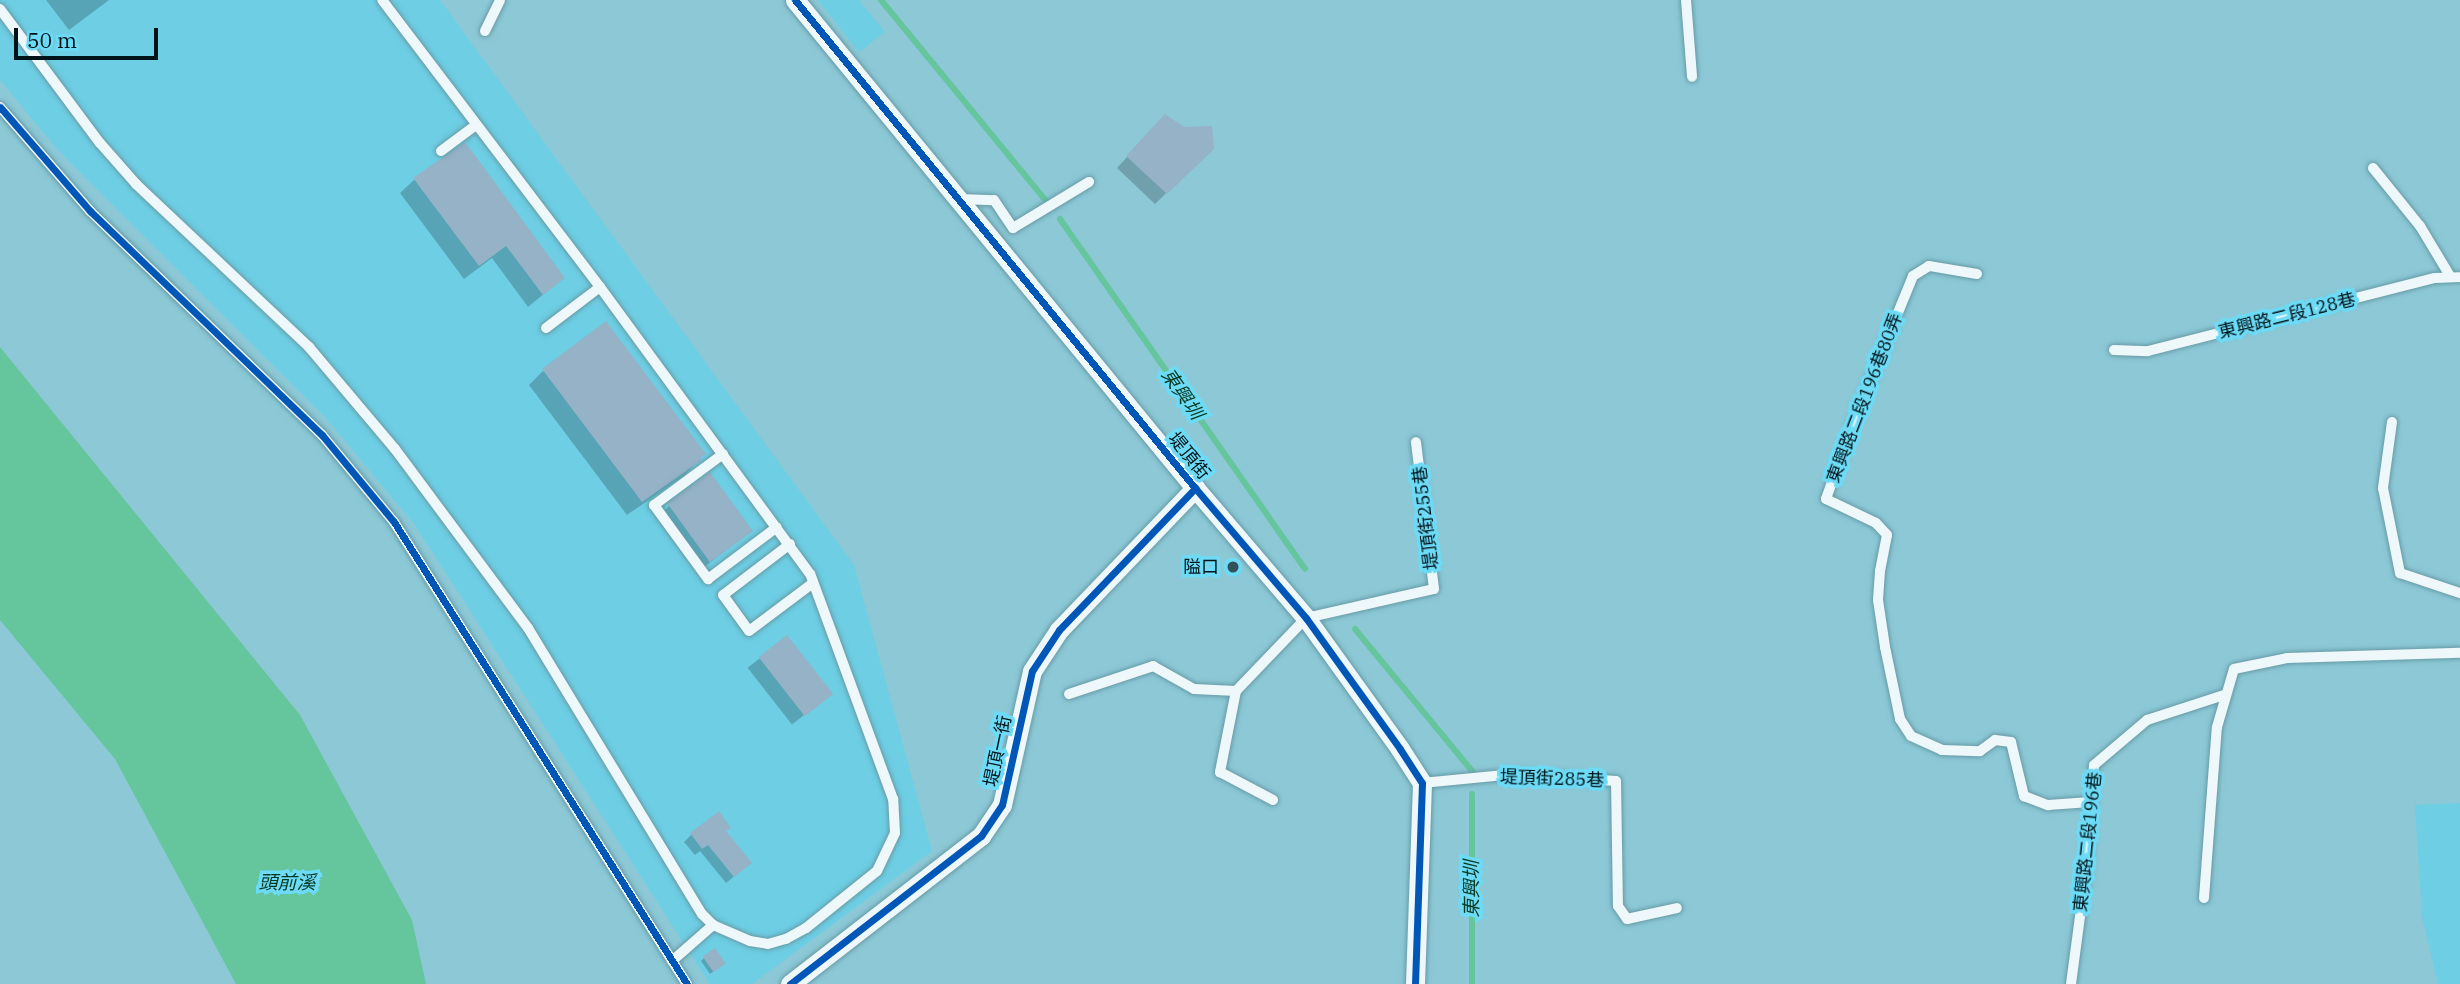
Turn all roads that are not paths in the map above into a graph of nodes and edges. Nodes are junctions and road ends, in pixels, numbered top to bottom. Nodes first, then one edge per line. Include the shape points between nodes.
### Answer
1 (382, 0) edge
2 (500, 0) edge
3 (795, 0) edge
4 (1686, 0) edge
5 (0, 9) edge
6 (485, 31) dead end
7 (1692, 77) dead end
8 (0, 107) edge
9 (476, 125) junction
10 (441, 151) dead end
11 (2373, 169) dead end
12 (1090, 182) dead end
13 (958, 198) junction
14 (1977, 274) dead end
15 (2455, 277) edge
16 (600, 287) junction
17 (546, 328) dead end
18 (2114, 350) dead end
19 (2392, 422) dead end
20 (1416, 442) dead end
21 (723, 454) junction
22 (1195, 488) junction
23 (777, 527) junction
24 (790, 544) junction
25 (813, 583) junction
26 (2460, 593) edge
27 (1306, 618) junction
28 (2460, 653) edge
29 (1236, 691) junction
30 (1069, 694) dead end
31 (2224, 695) junction
32 (1422, 783) junction
33 (1273, 800) dead end
34 (2090, 802) junction
35 (2204, 898) dead end
36 (1677, 908) dead end
37 (713, 925) junction
38 (672, 961) junction
39 (687, 984) edge
40 (790, 984) edge
41 (1415, 984) edge
42 (2071, 984) edge

1 - 9 lane
2 - 6 lane
3 - 13 street, 堤頂街
4 - 7 lane
5 - 37 lane via 136,184 309,346 395,449 528,628 691,899
8 - 38 lane via 90,211 322,435 394,522
9 - 10 lane
9 - 16 lane
11 - 15 lane
12 - 13 lane via 1013,228 994,200
13 - 22 street, 堤頂街
14 - 34 lane, 東興路二段196巷80弄 via 1929,267 1913,275 1826,499 1876,523 1887,535 1878,600 1900,719 1911,736 1942,750 1980,751 1994,740 2011,742 2024,796 2048,805
15 - 18 lane, 東興路二段128巷 via 2148,351
16 - 17 lane
16 - 21 lane
19 - 26 lane via 2383,488 2400,573
20 - 27 lane, 堤頂街255巷 via 1434,589
21 - 23 lane
21 - 23 lane via 654,505 708,579
22 - 27 street, 堤頂街
22 - 40 street, 堤頂一街 via 1059,630 1032,671 1002,805 981,836
23 - 24 lane
24 - 25 lane
24 - 25 lane via 723,595 749,631
25 - 37 lane via 893,799 895,833 877,872 786,939 768,944 750,941
27 - 29 lane
27 - 32 street, 堤頂街
28 - 31 lane via 2287,658 2234,669
29 - 30 lane via 1194,689 1153,666
29 - 33 lane via 1220,772
31 - 34 lane, 東興路二段196巷 via 2147,720 2094,765
31 - 35 lane via 2217,727
32 - 36 lane, 堤頂街285巷 via 1515,774 1616,781 1618,905 1627,919
32 - 41 street
34 - 42 lane, 東興路二段196巷
37 - 38 lane
38 - 39 lane

